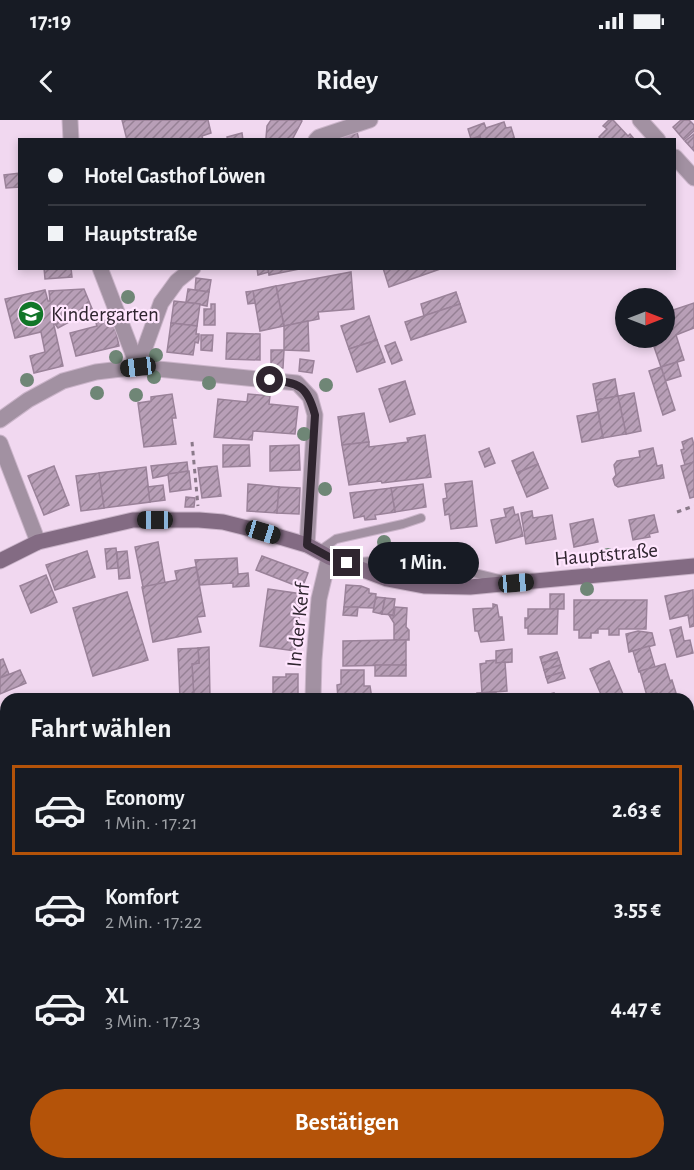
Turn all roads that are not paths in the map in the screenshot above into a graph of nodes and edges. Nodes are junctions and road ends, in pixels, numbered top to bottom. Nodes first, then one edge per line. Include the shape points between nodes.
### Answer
1 (70, 120) edge
2 (370, 120) edge
3 (640, 120) edge
4 (71, 138) edge
5 (318, 138) edge
6 (656, 138) edge
7 (676, 159) edge
8 (694, 178) edge
9 (101, 270) edge
10 (191, 270) edge
11 (138, 367) junction
12 (0, 420) edge
13 (0, 442) edge
14 (421, 518) dead end
15 (38, 542) junction
16 (318, 551) junction
17 (0, 561) edge
18 (347, 563) junction
19 (694, 566) edge
20 (516, 583) junction
21 (313, 693) edge

1 - 4 street
2 - 5 street
3 - 6 street
7 - 8 street
9 - 11 street
10 - 11 street via 177,281 161,303
11 - 12 street via 63,381
11 - 16 street, In der Kerf via 297,383 310,397 315,415
13 - 15 street
14 - 16 lane via 336,539
15 - 16 street, Hauptstraße via 134,520 199,520 223,522
15 - 17 street, Hauptstraße
16 - 18 street, Hauptstraße
16 - 21 street, In der Kerf
18 - 20 lane via 377,559 419,562
18 - 20 street, Hauptstraße via 387,579 424,586
19 - 20 street, Hauptstraße

